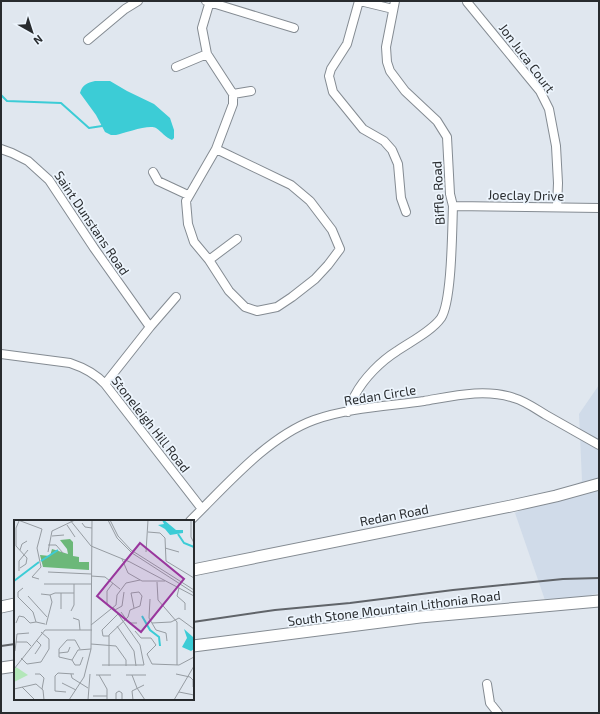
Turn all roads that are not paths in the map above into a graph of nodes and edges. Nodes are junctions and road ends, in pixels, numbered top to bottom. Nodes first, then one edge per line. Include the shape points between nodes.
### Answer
1 (138, 1) edge
2 (209, 1) edge
3 (360, 1) edge
4 (467, 2) edge
5 (394, 5) edge
6 (294, 28) dead end
7 (88, 40) dead end
8 (207, 54) junction
9 (176, 67) dead end
10 (251, 91) dead end
11 (233, 94) junction
12 (1, 149) edge
13 (216, 149) junction
14 (153, 172) dead end
15 (188, 195) junction
16 (453, 206) junction
17 (557, 207) junction
18 (599, 208) edge
19 (406, 212) dead end
20 (237, 239) dead end
21 (209, 260) junction
22 (176, 297) dead end
23 (150, 327) junction
24 (1, 354) edge
25 (105, 384) junction
26 (348, 412) junction
27 (599, 445) edge
28 (599, 484) edge
29 (202, 508) junction
30 (191, 520) edge
31 (194, 570) edge
32 (599, 601) edge
33 (14, 604) edge
34 (1, 607) edge
35 (194, 646) edge
36 (14, 666) edge
37 (1, 668) edge
38 (487, 684) dead end
39 (498, 713) edge

1 - 7 street
2 - 6 street
2 - 8 street via 202,28
3 - 5 street
3 - 19 street via 346,44 329,76 333,92 363,129 384,141 392,150 398,164
4 - 17 street, Jon Juca Court via 540,91 549,109 556,146
5 - 16 street, Biffle Road via 386,47 387,62 390,71 405,91 437,121 447,137
8 - 9 street
8 - 11 street
10 - 11 street
11 - 13 street via 233,104
12 - 23 street, Saint Dunstans Road via 28,161 49,180
13 - 15 street
13 - 21 street via 291,185 310,201 332,230 340,249 314,279 277,307 257,311 245,307 229,291
14 - 15 street via 158,181
15 - 21 street via 188,224 194,242
16 - 17 street, Joeclay Drive
16 - 26 street, Biffle Road via 448,292 441,318 426,333 395,352 365,379 355,394
17 - 18 street, Joeclay Drive
20 - 21 street
22 - 23 street
23 - 25 street
24 - 25 street, Stoneleigh Hill Road via 70,363 87,370
25 - 29 street, Stoneleigh Hill Road
26 - 27 street, Redan Circle via 496,393 528,404
26 - 29 street, Redan Circle via 312,421 274,442
28 - 31 main road, Redan Road via 511,506
29 - 30 street, Redan Circle
32 - 35 main road, South Stone Mountain Lithonia Road via 420,617
33 - 34 main road
36 - 37 main road
38 - 39 street via 490,702

